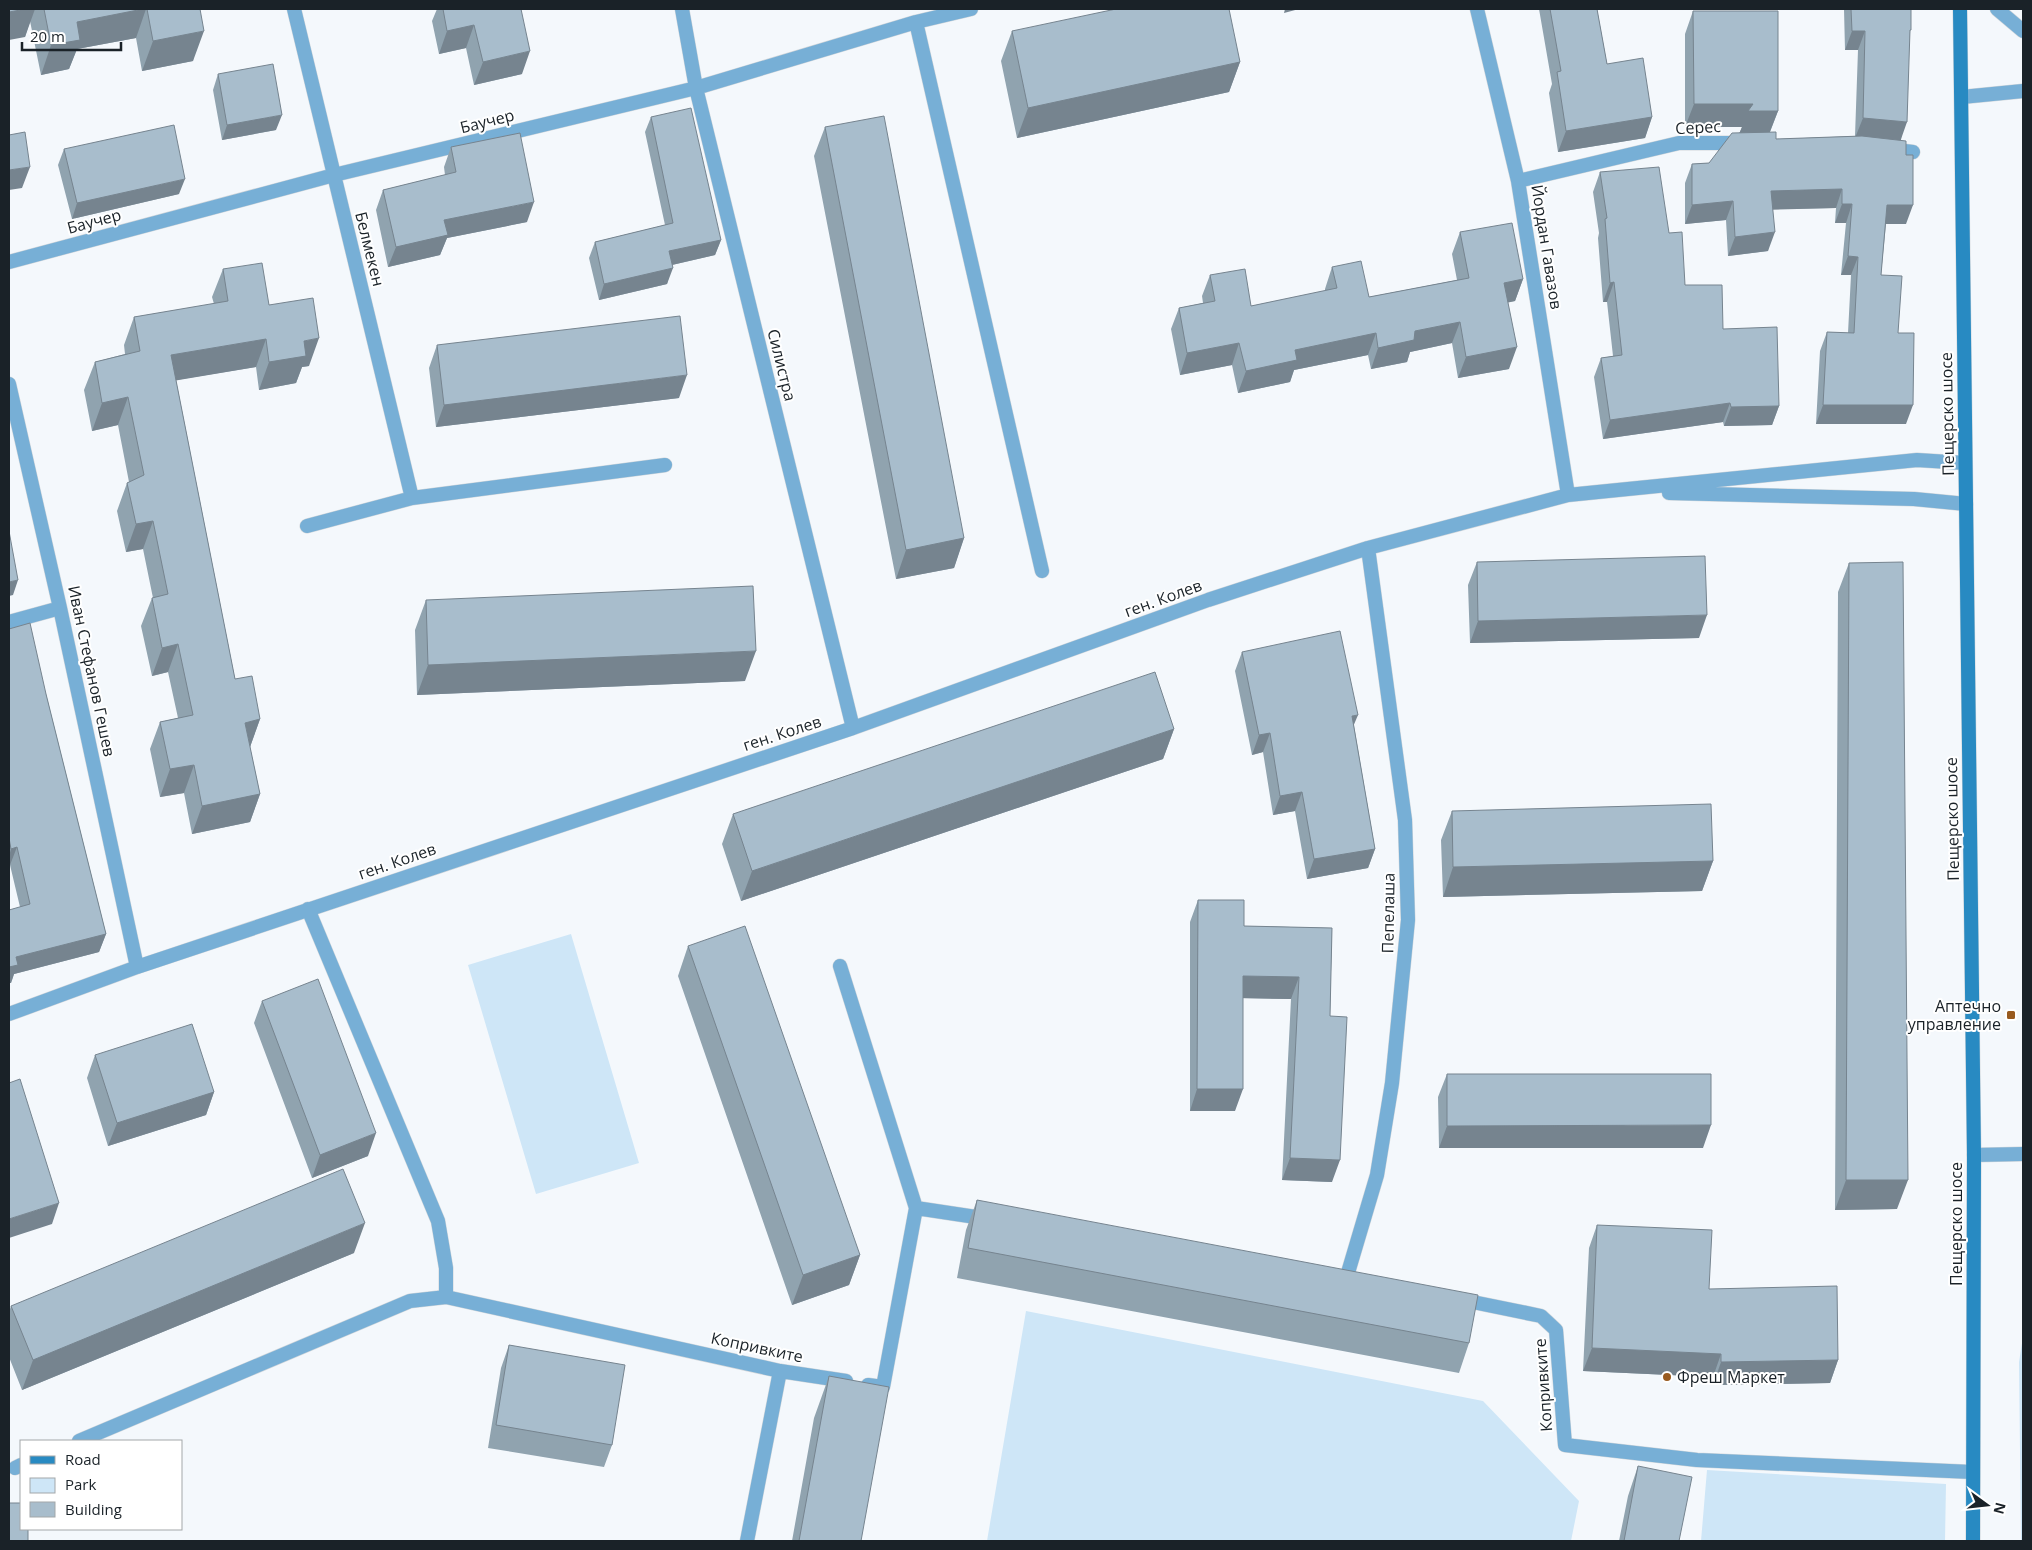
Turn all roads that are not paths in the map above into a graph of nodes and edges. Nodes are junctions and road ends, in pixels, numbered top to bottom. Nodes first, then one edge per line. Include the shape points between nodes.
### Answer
1 (294, 9) edge
2 (682, 9) edge
3 (971, 9) edge
4 (1477, 9) edge
5 (1960, 9) edge
6 (1997, 9) edge
7 (916, 22) junction
8 (2023, 31) edge
9 (696, 88) junction
10 (2023, 91) edge
11 (1962, 97) junction
12 (1755, 142) edge
13 (1876, 148) edge
14 (1913, 152) dead end
15 (334, 175) junction
16 (1518, 180) junction
17 (9, 262) edge
18 (9, 384) edge
19 (1965, 463) junction
20 (665, 465) dead end
21 (1613, 491) junction
22 (1568, 494) junction
23 (412, 498) junction
24 (1966, 504) junction
25 (307, 526) dead end
26 (1368, 548) junction
27 (1042, 571) dead end
28 (60, 608) junction
29 (9, 622) edge
30 (853, 728) junction
31 (308, 910) junction
32 (840, 966) dead end
33 (137, 967) junction
34 (9, 1014) edge
35 (2023, 1154) edge
36 (1974, 1155) junction
37 (916, 1208) junction
38 (1004, 1222) edge
39 (1347, 1276) edge
40 (1444, 1296) edge
41 (446, 1297) junction
42 (780, 1371) junction
43 (81, 1440) edge
44 (1972, 1472) junction
45 (747, 1541) edge
46 (1973, 1541) edge

1 - 15 street, Белмекен
2 - 9 street, Силистра
3 - 7 street, Баучер
4 - 16 street, Йордан Гавазов
5 - 11 main road, Пещерско шосе
6 - 8 street
7 - 9 street, Баучер
7 - 27 street
9 - 15 street, Баучер
9 - 30 street, Силистра
10 - 11 street
11 - 19 main road, Пещерско шосе
12 - 16 street, Серес via 1679,143
13 - 14 street
15 - 17 street, Баучер
15 - 23 street, Белмекен
16 - 22 street, Йордан Гавазов
18 - 28 street, Иван Стефанов Гешев
19 - 21 street via 1917,460
19 - 24 main road, Пещерско шосе
20 - 23 street
21 - 22 street, ген. Колев
21 - 24 street via 1914,499
22 - 26 street, ген. Колев
23 - 25 street
24 - 36 main road, Пещерско шосе
26 - 30 street, ген. Колев via 1208,600
26 - 39 street, Пепелаша via 1405,820 1408,920 1392,1082 1377,1174
28 - 29 street
28 - 33 street, Иван Стефанов Гешев
30 - 31 street, ген. Колев
31 - 33 street, ген. Колев
31 - 41 street via 438,1221 446,1268
32 - 37 street, Копривките
33 - 34 street, ген. Колев
35 - 36 street
36 - 44 main road, Пещерско шосе
37 - 38 street
37 - 42 street, Копривките via 883,1387
40 - 44 street, Копривките via 1541,1316 1556,1330 1565,1445 1697,1460
41 - 42 street, Копривките
41 - 43 street, Копривките via 410,1300
42 - 45 street
44 - 46 main road, Пещерско шосе

